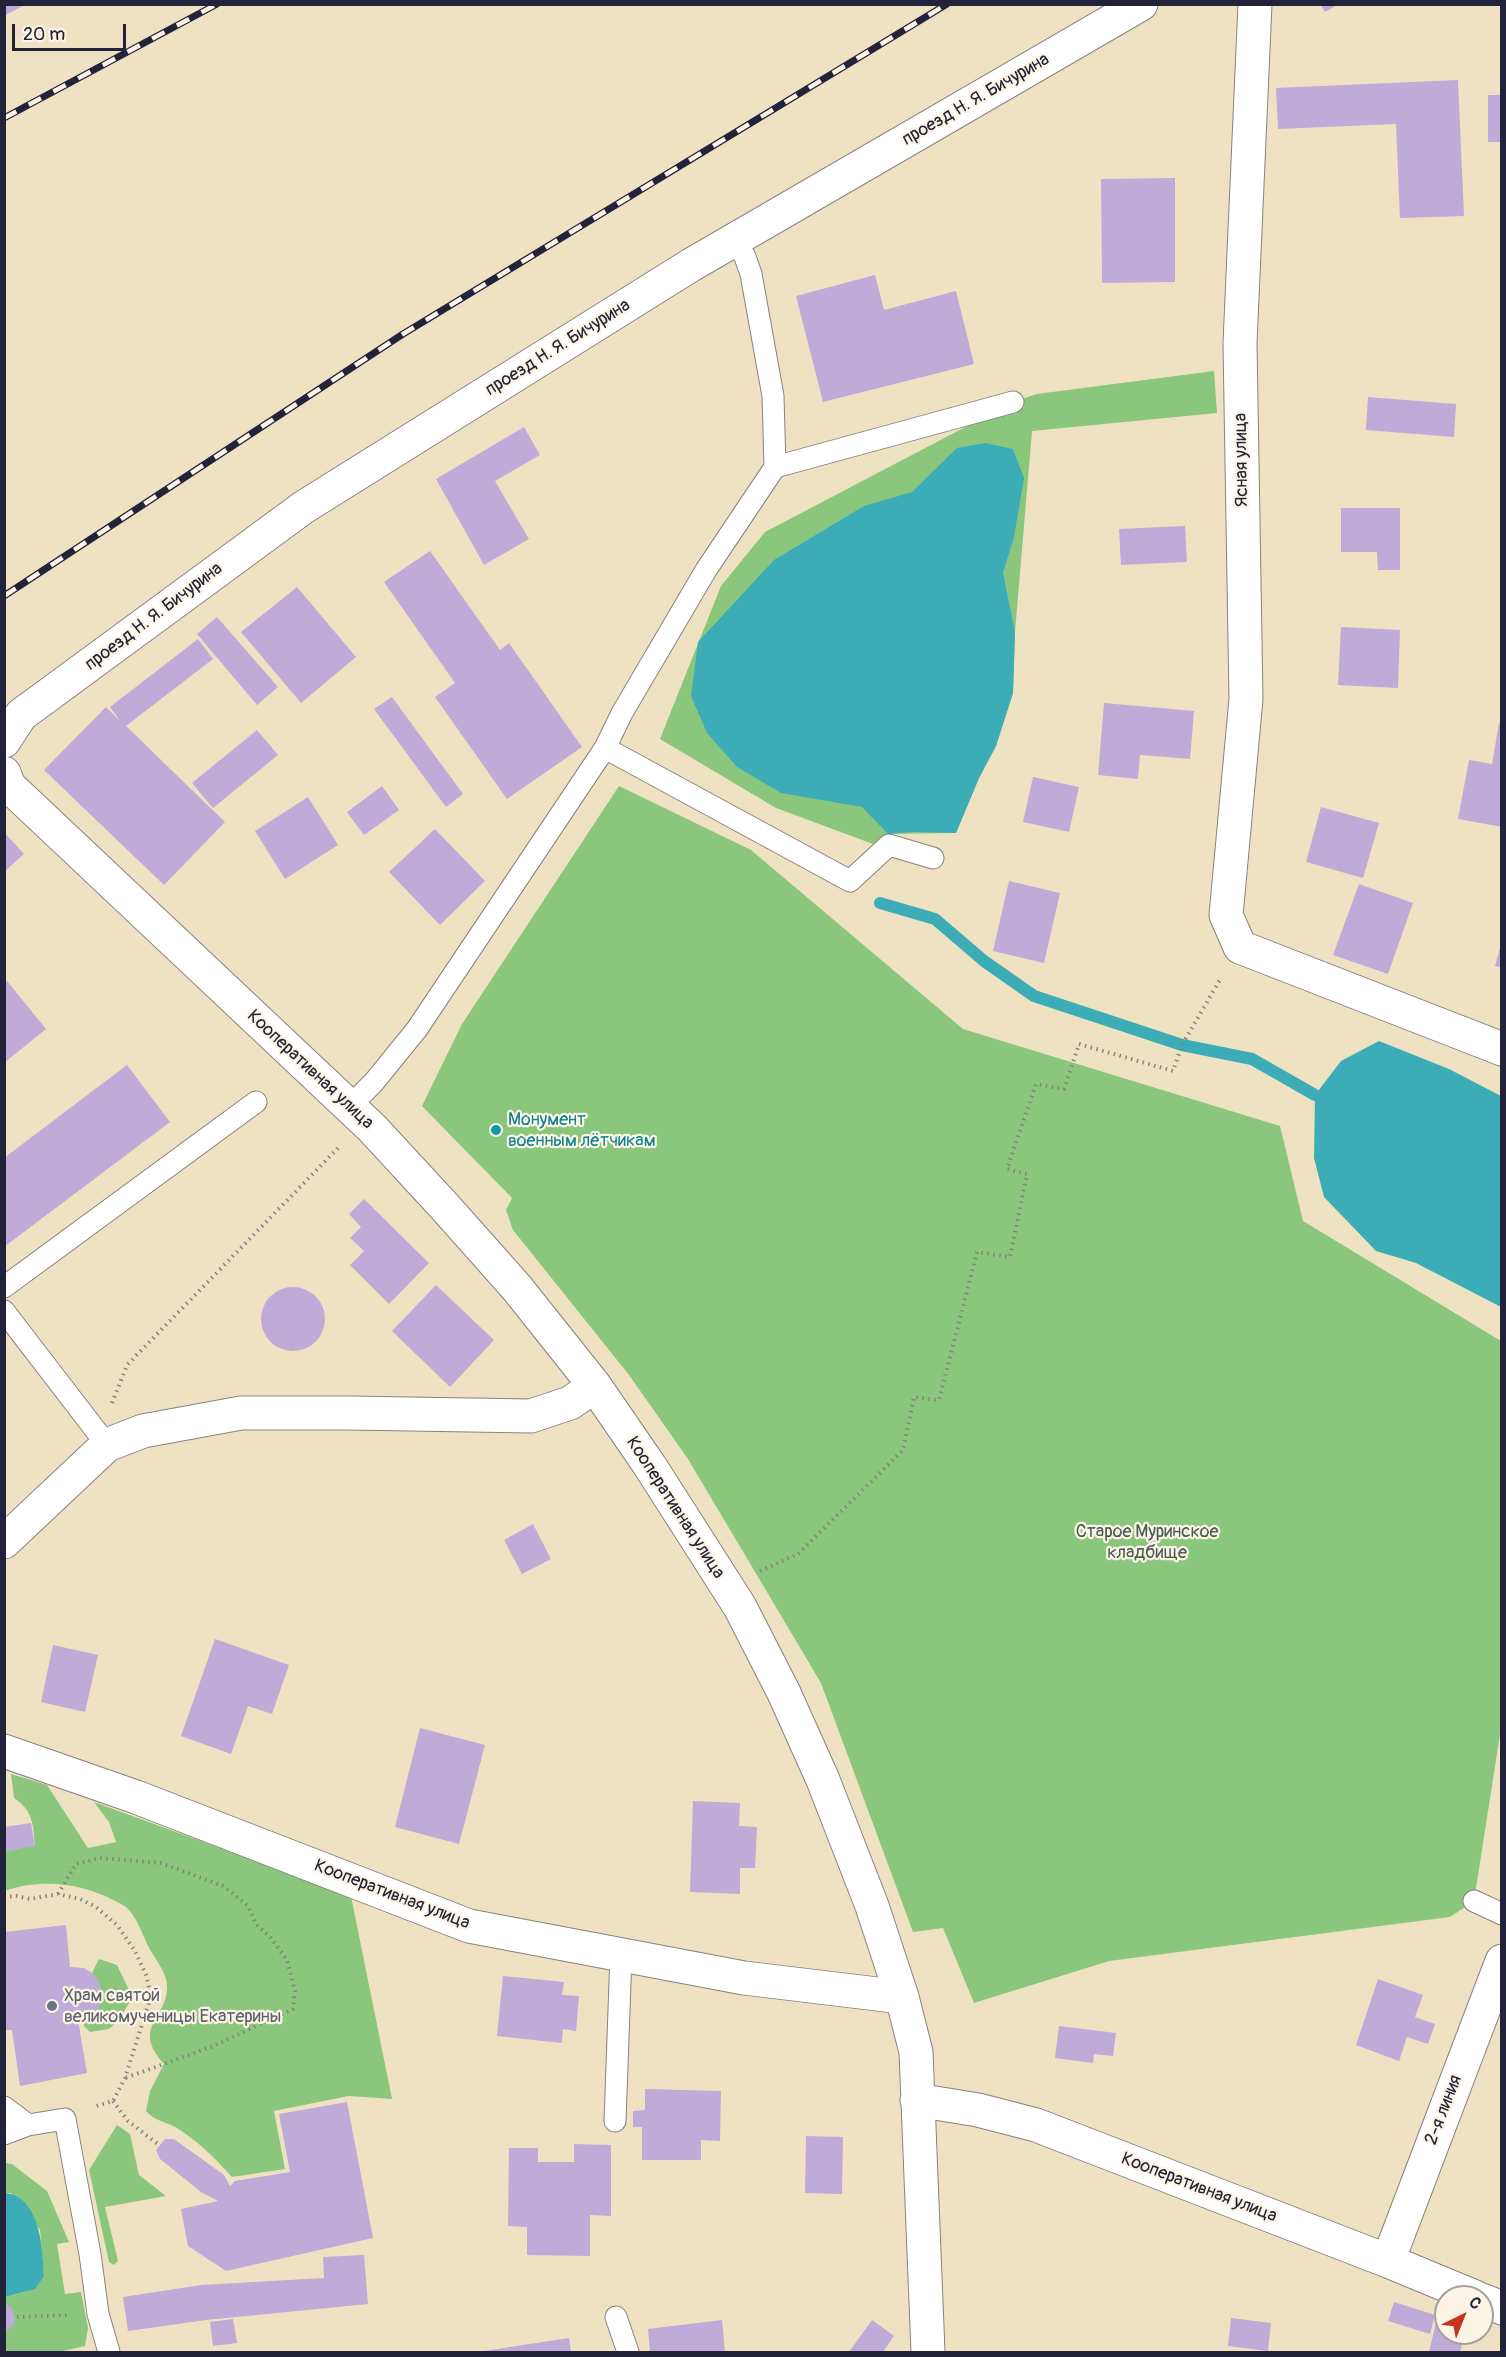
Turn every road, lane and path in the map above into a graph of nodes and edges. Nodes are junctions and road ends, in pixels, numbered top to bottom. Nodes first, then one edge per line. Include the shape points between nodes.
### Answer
1 (1141, 4) edge
2 (1255, 4) edge
3 (735, 239) junction
4 (1013, 402) dead end
5 (775, 467) junction
6 (5, 738) edge
7 (605, 748) junction
8 (4, 774) edge
9 (933, 858) dead end
10 (1240, 947) junction
11 (1502, 1049) edge
12 (256, 1102) dead end
13 (349, 1107) junction
14 (346, 1140) dead end
15 (4, 1287) edge
16 (4, 1311) edge
17 (595, 1386) junction
18 (107, 1445) junction
19 (4, 1542) edge
20 (756, 1573) dead end
21 (4, 1751) edge
22 (58, 1894) junction
23 (4, 1898) edge
24 (1474, 1900) dead end
25 (1502, 1914) edge
26 (621, 1955) junction
27 (1502, 1960) edge
28 (902, 1997) junction
29 (125, 2078) junction
30 (917, 2100) junction
31 (113, 2101) junction
32 (4, 2107) edge
33 (65, 2119) junction
34 (615, 2121) dead end
35 (28, 2125) junction
36 (4, 2134) edge
37 (159, 2145) dead end
38 (1388, 2261) junction
39 (1446, 2285) edge
40 (98, 2314) junction
41 (17, 2317) dead end
42 (616, 2317) dead end
43 (109, 2352) edge
44 (628, 2352) edge
45 (928, 2352) edge

1 - 3 street, проезд Н. Я. Бичурина
2 - 10 street, Ясная улица via 1240,343 1246,699 1226,915
3 - 5 lane via 751,274 771,385
3 - 6 street, проезд Н. Я. Бичурина via 304,507 21,715
4 - 5 lane
5 - 7 lane via 706,570
7 - 9 lane via 850,882 890,845
7 - 13 lane via 417,1029
8 - 13 street, Кооперативная улица via 9,786
10 - 11 street
10 - 20 path via 1182,1045 1173,1071 1079,1044 1064,1089 1035,1084 1007,1169 1027,1174 1010,1257 977,1251 939,1400 914,1397 903,1450 798,1554
12 - 15 lane
13 - 17 street, Кооперативная улица via 517,1288
14 - 18 path via 127,1365 108,1411
16 - 18 lane
17 - 18 street via 570,1403 531,1416 241,1413 143,1431
17 - 28 street, Кооперативная улица via 740,1607 784,1693 827,1790
18 - 19 street
21 - 26 street, Кооперативная улица via 136,1797 469,1926
22 - 23 path
22 - 29 path via 96,1907 117,1925 146,1975 151,1996
22 - 29 path via 76,1864 100,1858 161,1863 222,1886 248,1906 256,1924 287,1960 295,1990 292,2009 211,2047
24 - 25 lane
26 - 28 street, Кооперативная улица via 744,1978
26 - 34 lane
27 - 38 street, 2-я линия
28 - 30 street, Кооперативная улица via 916,2052
29 - 31 path
30 - 38 street, Кооперативная улица via 1036,2125
30 - 45 street, Кооперативная улица
31 - 33 path
31 - 37 path via 128,2121
32 - 35 lane
33 - 35 lane
33 - 40 lane
35 - 36 lane
38 - 39 street, Кооперативная улица
40 - 41 path
40 - 43 lane
42 - 44 lane

